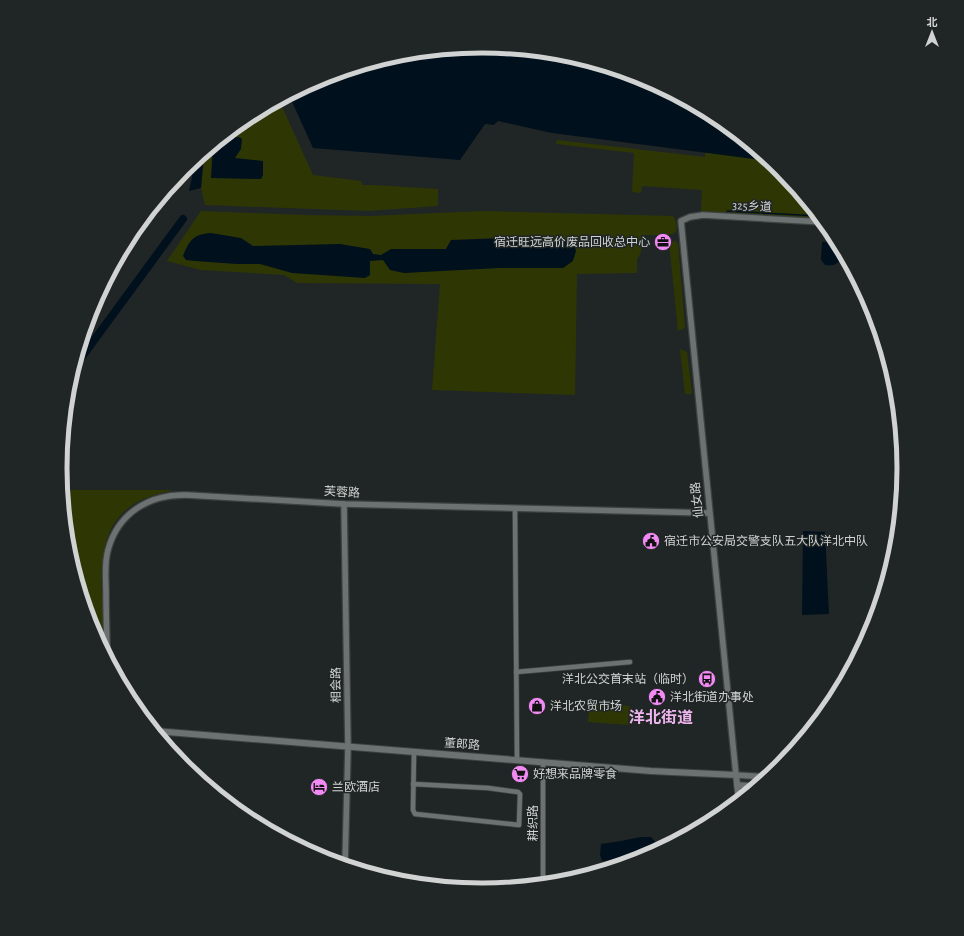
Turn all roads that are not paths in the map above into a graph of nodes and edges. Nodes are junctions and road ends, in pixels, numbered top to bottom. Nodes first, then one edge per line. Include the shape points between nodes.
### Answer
1 (681, 220) joint
2 (816, 222) edge
3 (344, 504) junction
4 (516, 509) junction
5 (709, 513) junction
6 (107, 645) edge
7 (630, 662) dead end
8 (516, 672) junction
9 (162, 733) edge
10 (348, 747) junction
11 (414, 752) junction
12 (517, 759) junction
13 (543, 762) junction
14 (736, 775) junction
15 (759, 777) edge
16 (413, 784) junction
17 (737, 785) junction
18 (749, 786) edge
19 (738, 794) edge
20 (345, 860) edge
21 (543, 878) edge

1 - 2 street, 325乡道 via 703,215
1 - 5 street, 仙女路
3 - 4 street, 芙蓉路
3 - 6 street, 芙蓉路 via 177,494 155,498 141,505 126,517 114,533 107,551
3 - 10 street, 相会路
4 - 5 street, 芙蓉路
4 - 8 street
5 - 14 street, 仙女路
7 - 8 street
8 - 12 street
9 - 10 main road, 董郎路
10 - 11 main road, 董郎路
10 - 20 street, 相会路
11 - 12 main road, 董郎路
11 - 16 street
12 - 13 main road, 董郎路
13 - 14 main road, 董郎路
13 - 21 street, 耕织路
14 - 15 street, 董郎路
14 - 17 main road, 仙女路
16 - 16 street via 413,810 416,815 519,825 518,792 481,787
17 - 18 street
17 - 19 main road, 仙女路

